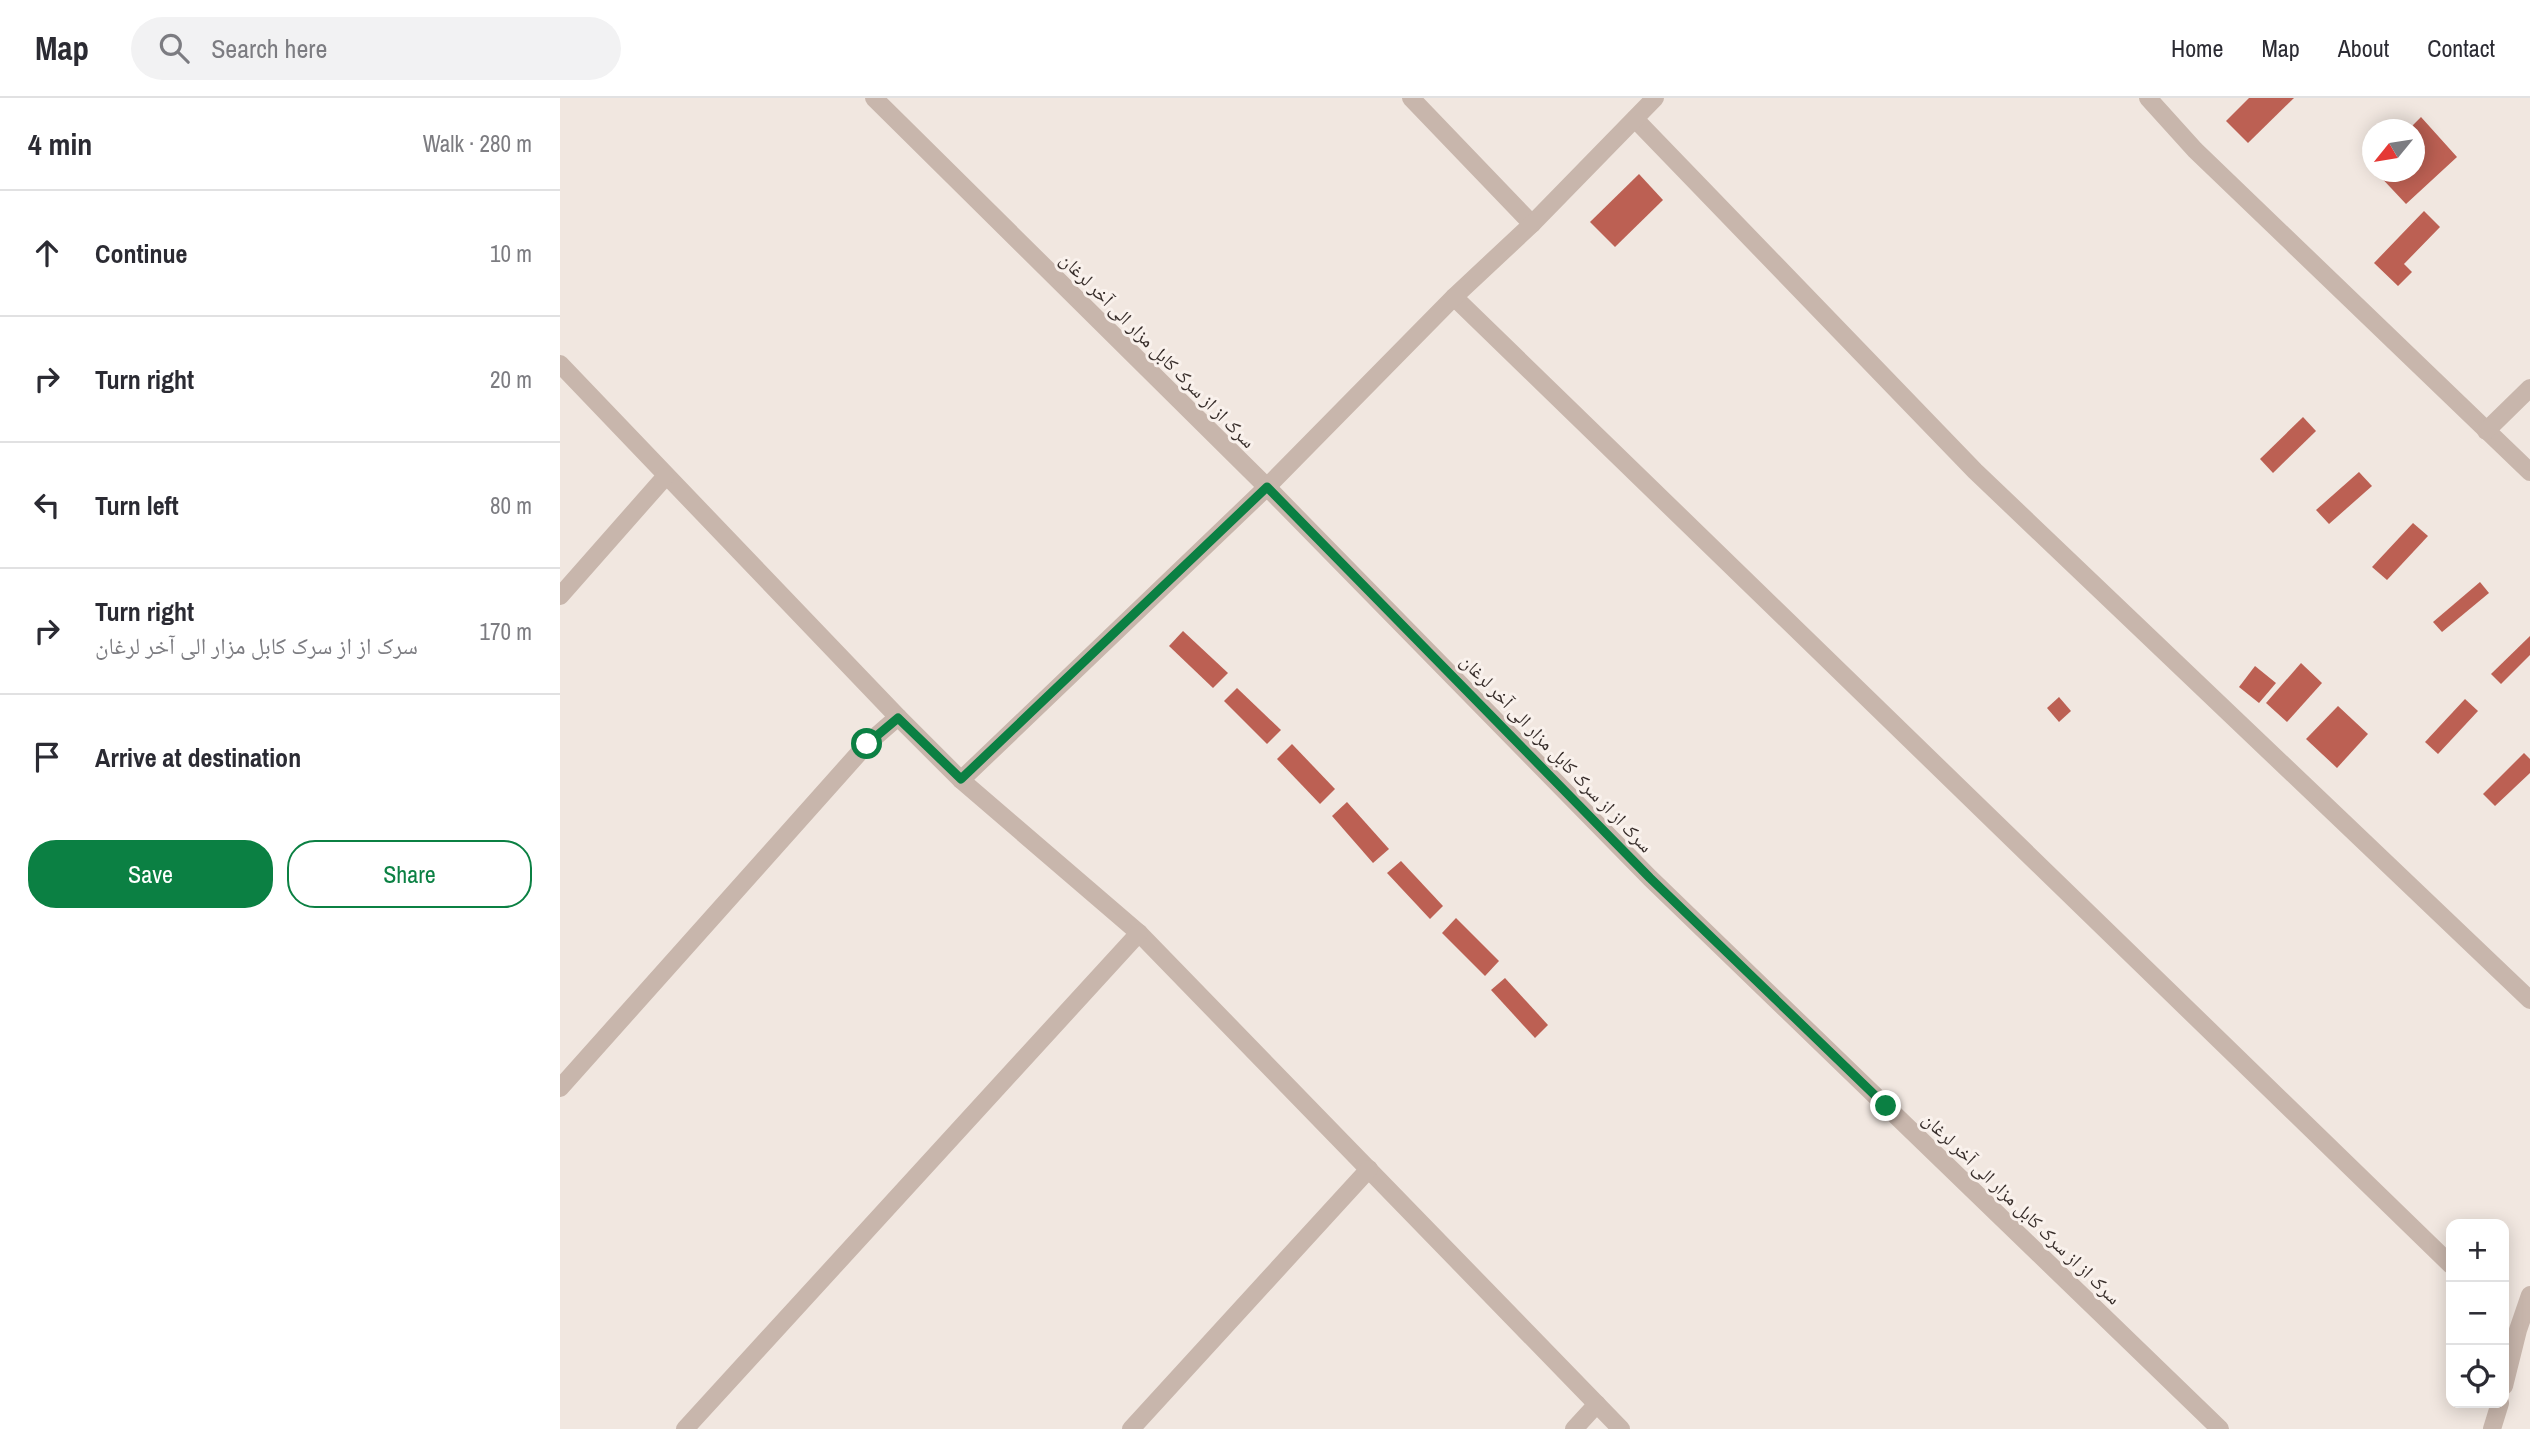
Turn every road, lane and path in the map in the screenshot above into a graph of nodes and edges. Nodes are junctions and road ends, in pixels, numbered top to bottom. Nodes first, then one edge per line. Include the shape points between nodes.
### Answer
1 (874, 98) edge
2 (1411, 98) edge
3 (1655, 98) edge
4 (2148, 98) edge
5 (1635, 119) junction
6 (1532, 224) junction
7 (1454, 296) junction
8 (560, 364) edge
9 (2530, 388) edge
10 (2486, 431) junction
11 (2530, 472) edge
12 (665, 477) junction
13 (1267, 487) junction
14 (560, 596) edge
15 (898, 718) junction
16 (961, 779) junction
17 (1139, 933) junction
18 (2530, 1000) edge
19 (560, 1088) edge
20 (1369, 1170) junction
21 (2446, 1260) edge
22 (2530, 1295) edge
23 (2509, 1321) edge
24 (2518, 1330) junction
25 (2509, 1366) edge
26 (1597, 1404) junction
27 (2498, 1408) edge
28 (685, 1429) edge
29 (1131, 1429) edge
30 (1574, 1429) edge
31 (1621, 1429) edge
32 (2220, 1429) edge
33 (2492, 1429) edge

1 - 13 street, سرک از از سرک کابل مزار الی آخر لرغان
2 - 6 street
3 - 5 street
4 - 10 street via 2195,150
5 - 6 street
5 - 18 street via 1975,471
6 - 7 street
7 - 13 street
7 - 21 street
8 - 12 street
9 - 10 street
10 - 11 street
12 - 14 street
12 - 15 street
13 - 16 street
13 - 32 street, سرک از از سرک کابل مزار الی آخر لرغان via 1650,878
15 - 16 street
15 - 19 street via 867,744
16 - 17 street
17 - 20 street
17 - 28 street
20 - 26 street
20 - 29 street
22 - 24 street
23 - 24 street
24 - 25 street
26 - 30 street
26 - 31 street
27 - 33 street

